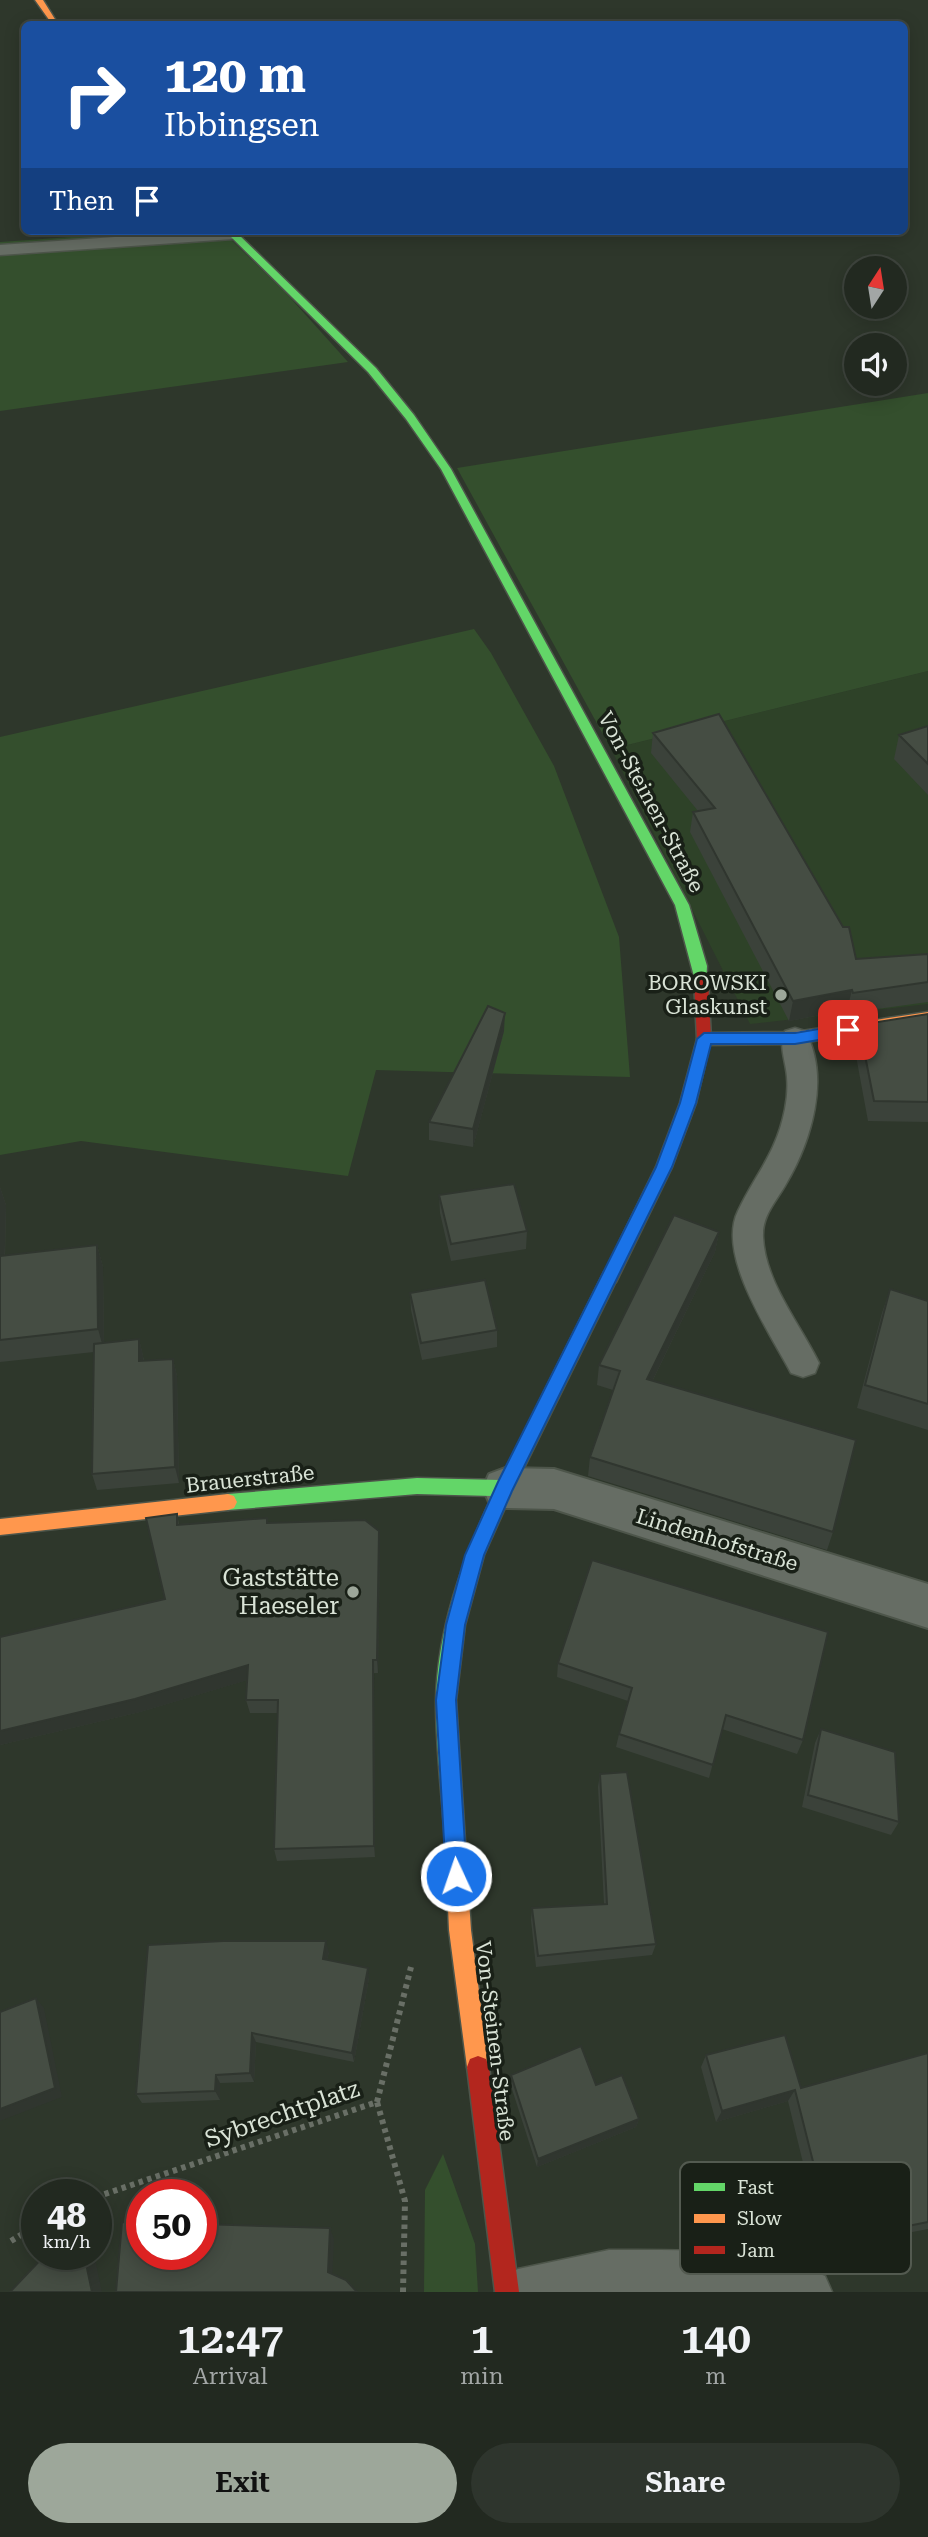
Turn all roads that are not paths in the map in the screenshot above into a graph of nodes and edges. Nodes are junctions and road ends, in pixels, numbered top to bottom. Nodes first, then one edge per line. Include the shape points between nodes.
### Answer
1 (39, 0) edge
2 (53, 21) edge
3 (193, 235) edge
4 (235, 235) edge
5 (0, 250) edge
6 (928, 1017) edge
7 (795, 1038) junction
8 (704, 1039) junction
9 (803, 1363) dead end
10 (505, 1488) junction
11 (0, 1527) edge
12 (928, 1606) edge
13 (680, 2273) edge
14 (727, 2274) edge
15 (507, 2292) edge
16 (518, 2292) edge
17 (809, 2292) edge

1 - 2 main road
3 - 5 lane
4 - 8 main road, Von-Steinen-Straße via 372,370 446,469 682,905 700,966
6 - 7 main road
7 - 8 main road
7 - 9 lane via 802,1086 796,1126 748,1226 750,1253 760,1278
8 - 10 main road, Von-Steinen-Straße via 688,1103 664,1167
10 - 11 main road, Brauerstraße via 417,1486 303,1494
10 - 12 street, Lindenhofstraße via 554,1489
10 - 15 main road, Von-Steinen-Straße via 475,1555 458,1613 446,1700 460,1930
13 - 16 lane via 609,2273
14 - 17 lane

